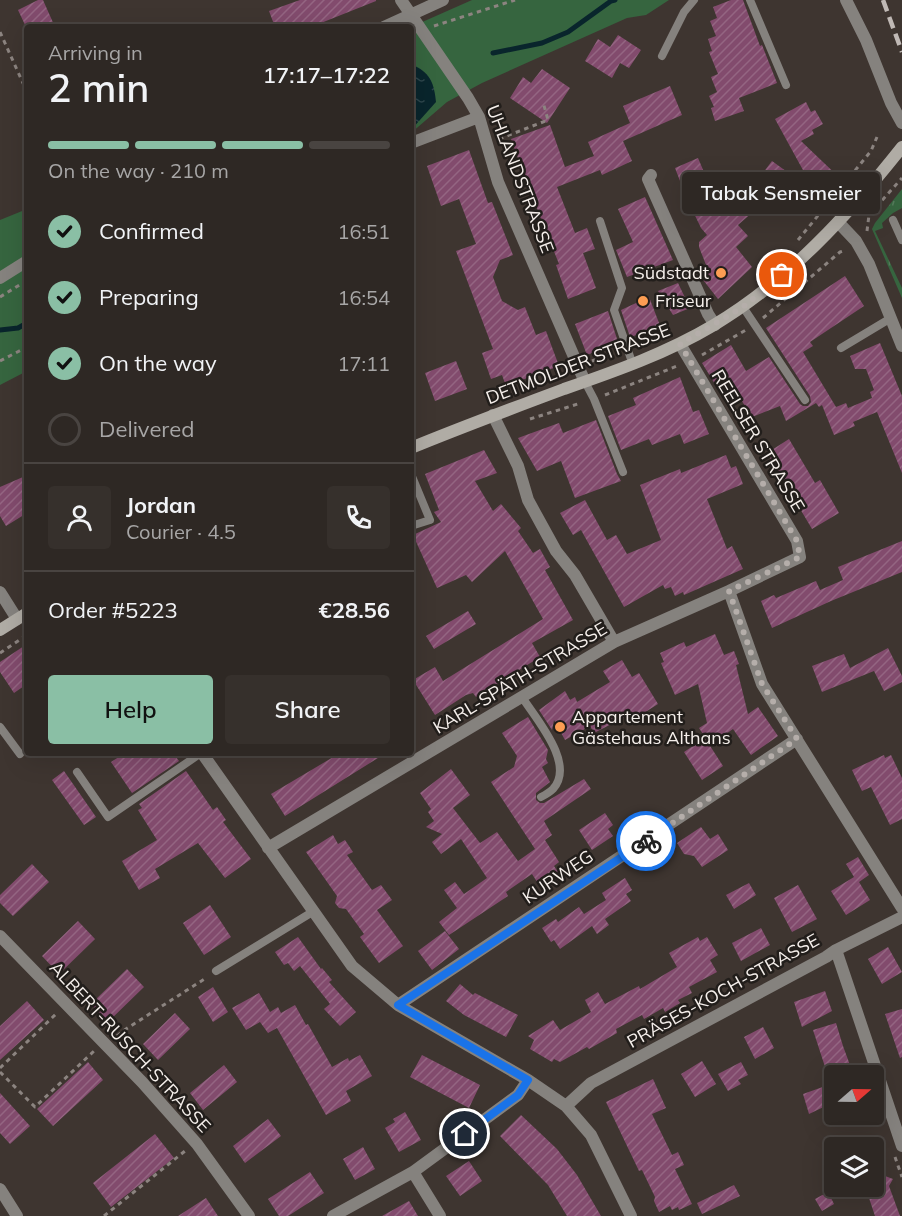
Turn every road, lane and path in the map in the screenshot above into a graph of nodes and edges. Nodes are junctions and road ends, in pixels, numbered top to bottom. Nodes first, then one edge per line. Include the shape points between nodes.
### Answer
1 (401, 0) edge
2 (443, 0) edge
3 (515, 0) edge
4 (694, 0) edge
5 (750, 0) edge
6 (846, 0) edge
7 (410, 14) junction
8 (390, 24) edge
9 (0, 32) edge
10 (422, 33) junction
11 (662, 56) dead end
12 (786, 84) dead end
13 (24, 85) edge
14 (543, 102) dead end
15 (479, 117) junction
16 (902, 123) edge
17 (877, 137) dead end
18 (494, 141) dead end
19 (414, 142) edge
20 (902, 147) edge
21 (651, 175) dead end
22 (893, 220) dead end
23 (600, 221) dead end
24 (838, 222) junction
25 (902, 240) edge
26 (795, 243) dead end
27 (24, 263) edge
28 (0, 278) edge
29 (24, 281) edge
30 (0, 297) edge
31 (743, 307) junction
32 (891, 318) junction
33 (715, 325) junction
34 (680, 344) junction
35 (902, 346) edge
36 (627, 348) junction
37 (841, 348) dead end
38 (24, 349) edge
39 (0, 361) edge
40 (576, 362) junction
41 (633, 365) junction
42 (585, 382) junction
43 (805, 400) dead end
44 (493, 415) junction
45 (414, 447) edge
46 (623, 472) dead end
47 (414, 481) edge
48 (414, 525) edge
49 (800, 557) joint
50 (729, 591) junction
51 (0, 592) edge
52 (22, 616) edge
53 (0, 630) edge
54 (24, 637) edge
55 (614, 642) junction
56 (0, 654) edge
57 (522, 697) junction
58 (0, 727) edge
59 (797, 739) junction
60 (20, 754) dead end
61 (198, 756) edge
62 (204, 756) edge
63 (77, 772) dead end
64 (542, 797) dead end
65 (268, 848) junction
66 (902, 908) edge
67 (314, 911) junction
68 (902, 916) edge
69 (2, 943) edge
70 (836, 950) junction
71 (216, 971) joint
72 (398, 1005) junction
73 (58, 1012) dead end
74 (117, 1036) dead end
75 (94, 1050) dead end
76 (0, 1070) edge
77 (528, 1080) junction
78 (566, 1106) junction
79 (902, 1146) edge
80 (186, 1150) dead end
81 (412, 1172) junction
82 (0, 1190) edge
83 (17, 1216) edge
84 (104, 1216) edge
85 (249, 1216) edge
86 (333, 1216) edge
87 (440, 1216) edge
88 (631, 1216) edge

1 - 7 street, UHLANDSTRASSE
2 - 7 street
3 - 10 path via 438,23
4 - 11 lane
5 - 12 lane
6 - 16 street
7 - 8 street
7 - 10 street, UHLANDSTRASSE
9 - 13 path
10 - 15 street, UHLANDSTRASSE
14 - 18 path via 548,120
15 - 19 street
15 - 40 street, UHLANDSTRASSE via 498,182
17 - 26 path via 872,151
20 - 24 main road, DETMOLDER STRASSE
21 - 33 street via 648,179
22 - 25 lane
23 - 36 lane via 622,288 614,310
24 - 31 main road, DETMOLDER STRASSE
24 - 32 street via 856,241 869,264
27 - 28 street
29 - 30 path
31 - 33 main road, DETMOLDER STRASSE
31 - 43 lane
32 - 35 street
32 - 37 lane
33 - 34 main road, DETMOLDER STRASSE
34 - 41 main road, DETMOLDER STRASSE
34 - 49 street, REELSER STRASSE via 797,541
36 - 40 path via 593,361 586,358
36 - 41 lane
38 - 39 path
40 - 42 street, UHLANDSTRASSE
41 - 42 main road, DETMOLDER STRASSE
42 - 44 main road, DETMOLDER STRASSE
42 - 46 lane
44 - 45 main road, DETMOLDER STRASSE
44 - 55 street via 518,466 528,500
47 - 48 lane via 430,520
49 - 50 street, KARL-SPÄTH-STRASSE
50 - 55 street, KARL-SPÄTH-STRASSE
50 - 59 street via 762,684
51 - 52 street
52 - 53 main road
54 - 56 path
55 - 57 street, KARL-SPÄTH-STRASSE
57 - 64 lane via 558,755 558,780
57 - 65 street, KARL-SPÄTH-STRASSE
58 - 60 lane
59 - 66 street
59 - 72 street, KURWEG
61 - 63 lane via 108,817
62 - 65 street
65 - 67 street
67 - 71 lane
67 - 72 street via 352,966
68 - 70 street, PRÄSES-KOCH-STRASSE
69 - 85 street, ALBERT-RUSCH-STRASSE via 142,1082 197,1144
70 - 78 street, PRÄSES-KOCH-STRASSE via 591,1083
70 - 79 street
71 - 74 path
72 - 77 street
73 - 76 path
75 - 76 path via 35,1107
77 - 78 street
77 - 81 street via 518,1095
78 - 88 street via 591,1135
80 - 84 path
81 - 86 street
81 - 87 street
82 - 83 street

